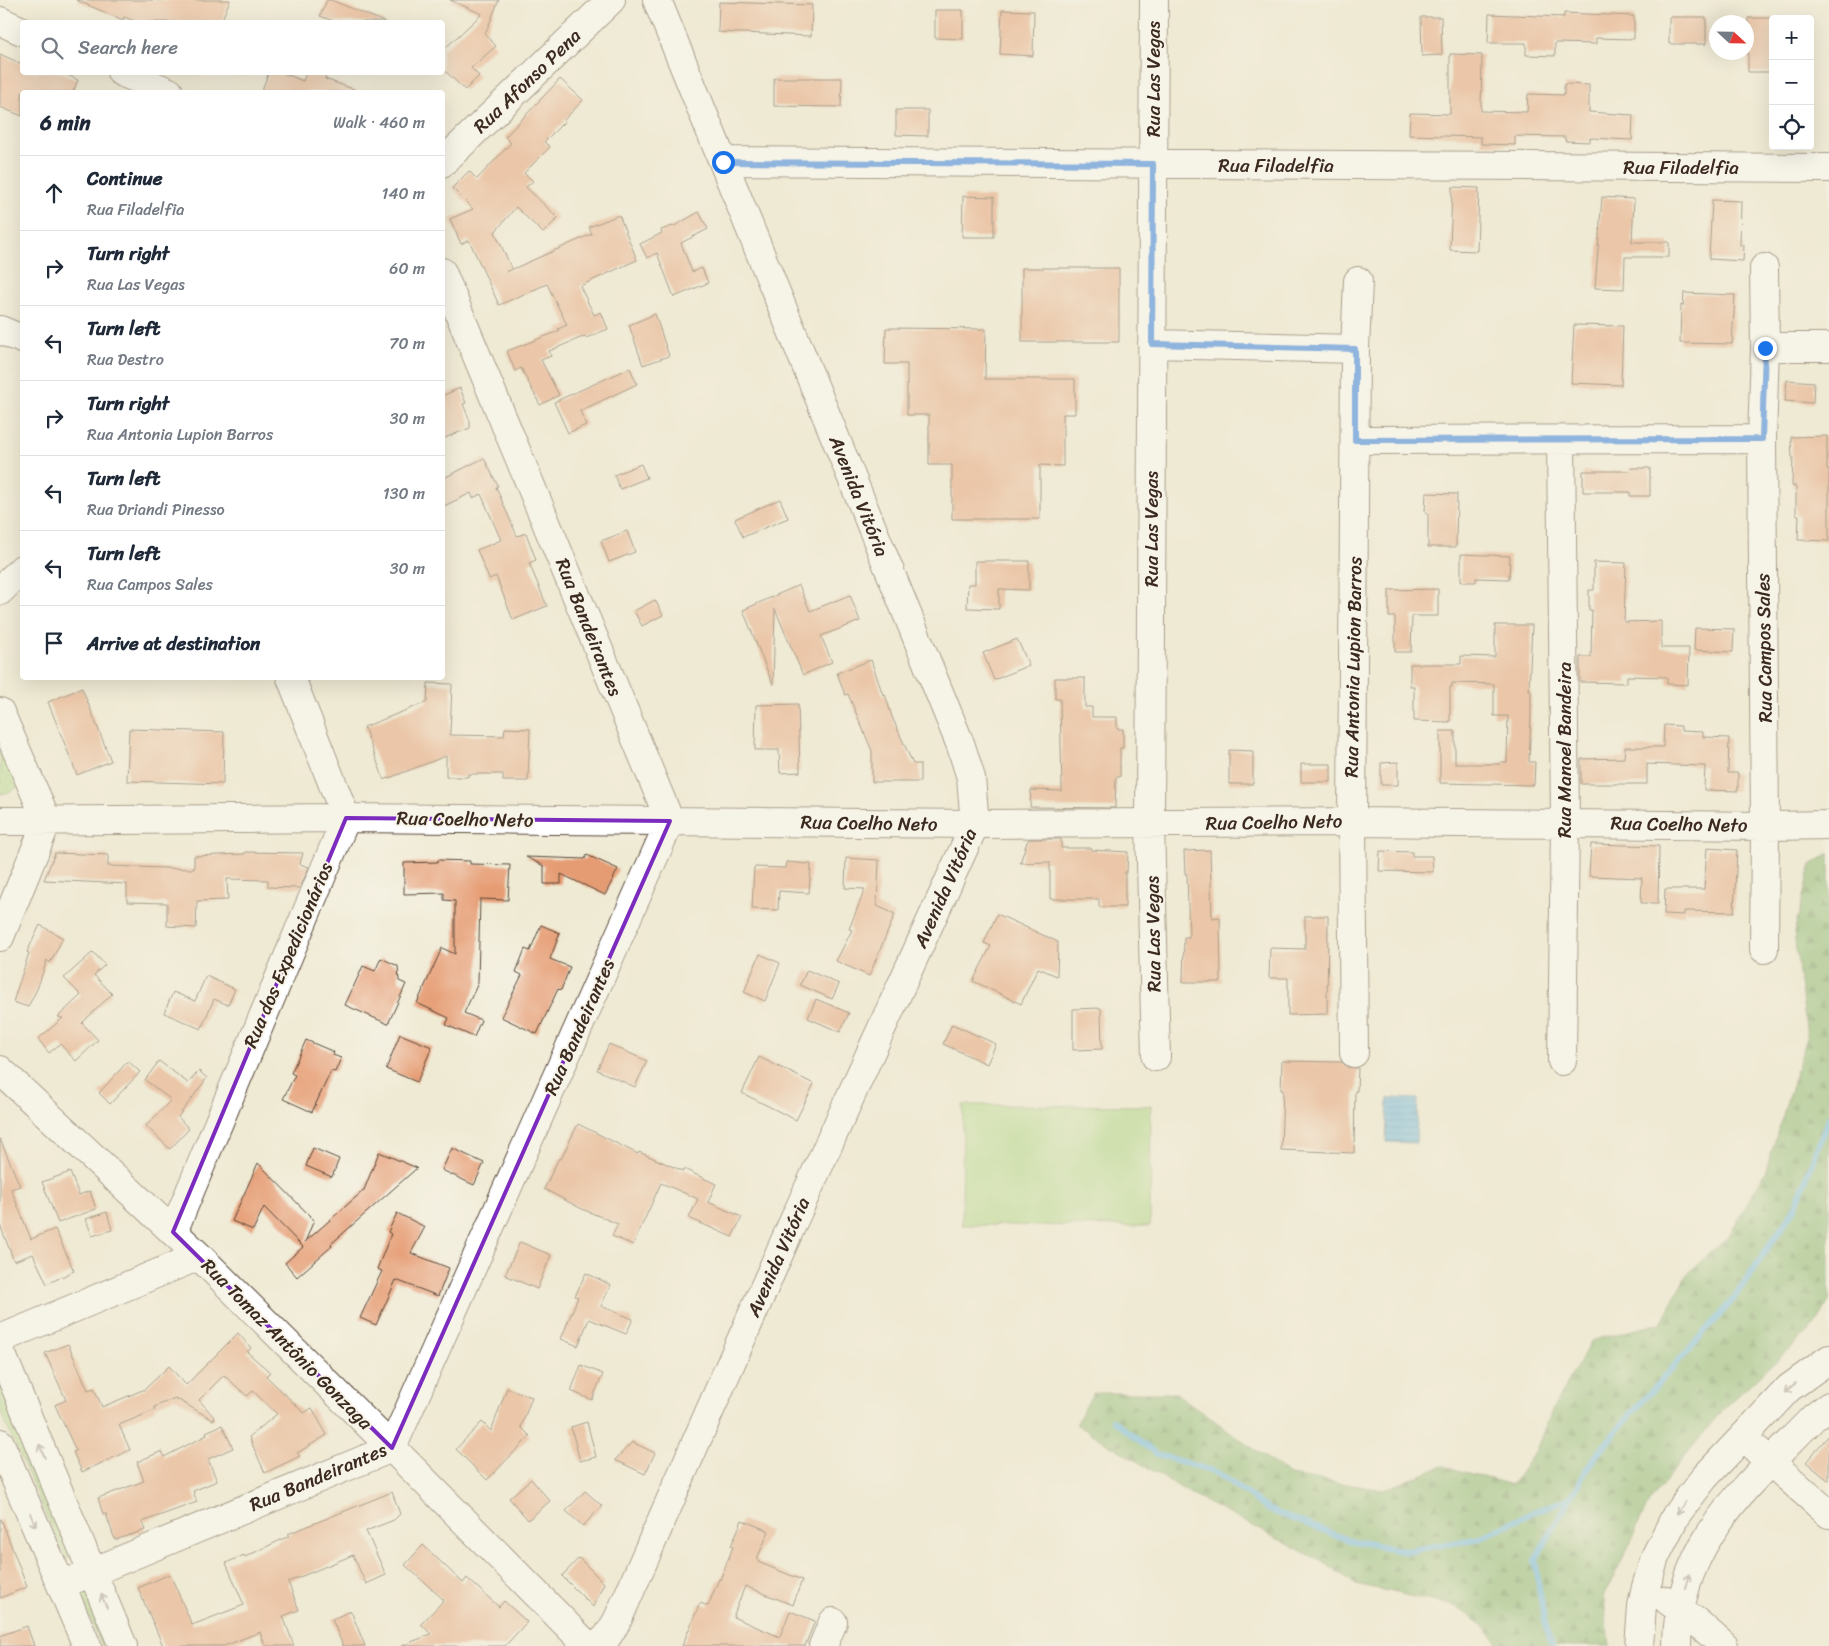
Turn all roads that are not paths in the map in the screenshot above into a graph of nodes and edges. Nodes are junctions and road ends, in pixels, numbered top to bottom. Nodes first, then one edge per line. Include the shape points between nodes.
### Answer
1 (611, 0) edge
2 (657, 0) edge
3 (1154, 0) edge
4 (0, 22) edge
5 (20, 30) edge
6 (128, 75) edge
7 (164, 90) edge
8 (445, 160) edge
9 (723, 162) junction
10 (1153, 164) junction
11 (1829, 168) edge
12 (1764, 268) dead end
13 (445, 279) edge
14 (1358, 281) dead end
15 (0, 330) edge
16 (20, 338) edge
17 (1152, 344) junction
18 (1829, 347) edge
19 (1765, 348) junction
20 (1355, 349) junction
21 (1762, 439) junction
22 (1355, 440) junction
23 (1561, 440) junction
24 (20, 571) edge
25 (0, 591) edge
26 (292, 680) edge
27 (0, 712) edge
28 (346, 818) junction
29 (0, 821) edge
30 (47, 821) junction
31 (670, 821) junction
32 (1352, 822) junction
33 (1565, 822) junction
34 (975, 824) junction
35 (1150, 824) junction
36 (1829, 824) edge
37 (1765, 826) junction
38 (0, 937) edge
39 (1764, 949) dead end
40 (1354, 1053) dead end
41 (1156, 1057) dead end
42 (1562, 1061) dead end
43 (0, 1070) edge
44 (173, 1232) junction
45 (199, 1256) junction
46 (0, 1339) edge
47 (0, 1350) edge
48 (1829, 1359) edge
49 (1829, 1406) edge
50 (1742, 1437) junction
51 (0, 1443) edge
52 (392, 1448) junction
53 (1771, 1462) junction
54 (1829, 1514) edge
55 (92, 1572) junction
56 (61, 1585) junction
57 (1646, 1587) junction
58 (1680, 1608) junction
59 (87, 1646) edge
60 (123, 1646) edge
61 (588, 1646) edge
62 (597, 1646) edge
63 (1639, 1646) edge
64 (1677, 1646) edge
65 (1724, 1646) edge

1 - 8 street, Rua Afonso Pena
2 - 9 street, Avenida Vitória
3 - 10 street, Rua Las Vegas
4 - 5 street
6 - 7 street
9 - 10 street, Rua Filadelfia
9 - 34 street, Avenida Vitória via 960,746 971,778
10 - 11 street, Rua Filadelfia
10 - 17 street, Rua Las Vegas
12 - 19 street, Rua Campos Sales
13 - 31 street, Rua Bandeirantes
14 - 20 street, Rua Antonia Lupion Barros
15 - 16 street
17 - 20 street
17 - 35 street, Rua Las Vegas
18 - 19 street
19 - 21 street, Rua Campos Sales
20 - 22 street, Rua Antonia Lupion Barros
21 - 23 street
21 - 37 street, Rua Campos Sales
22 - 23 street
22 - 32 street, Rua Antonia Lupion Barros
23 - 33 street, Rua Manoel Bandeira
24 - 25 street
26 - 28 street
27 - 30 street
28 - 30 street, Rua Coelho Neto
28 - 31 street, Rua Coelho Neto
28 - 44 street, Rua dos Expedicionários
29 - 30 street, Rua Coelho Neto
30 - 38 street
31 - 34 street, Rua Coelho Neto
31 - 52 street, Rua Bandeirantes
32 - 33 street, Rua Coelho Neto
32 - 35 street, Rua Coelho Neto
32 - 40 street, Rua Antonia Lupion Barros
33 - 37 street, Rua Coelho Neto
33 - 42 street, Rua Manoel Bandeira
34 - 35 street, Rua Coelho Neto
34 - 62 street, Avenida Vitória via 794,1220 617,1621
35 - 41 street, Rua Las Vegas
36 - 37 street, Rua Coelho Neto
37 - 39 street, Rua Campos Sales
43 - 44 street, Rua Tomaz Antônio Gonzaga
44 - 45 street, Rua Tomaz Antônio Gonzaga
45 - 46 street
45 - 52 street, Rua Tomaz Antônio Gonzaga
55 -> 47 street
48 -> 50 street via 1789,1388
49 - 53 street via 1814,1417
50 - 53 street
50 -> 57 street via 1704,1478 1676,1515 1655,1557
51 -> 56 street
52 - 55 street, Rua Bandeirantes
52 - 61 street, Rua Tomaz Antônio Gonzaga
53 - 54 street
58 -> 53 street via 1691,1571 1708,1535 1732,1503
55 - 56 street, Rua Bandeirantes
60 -> 55 street
56 - 59 street
57 - 58 street
57 - 63 street
58 - 64 street
58 - 65 street

